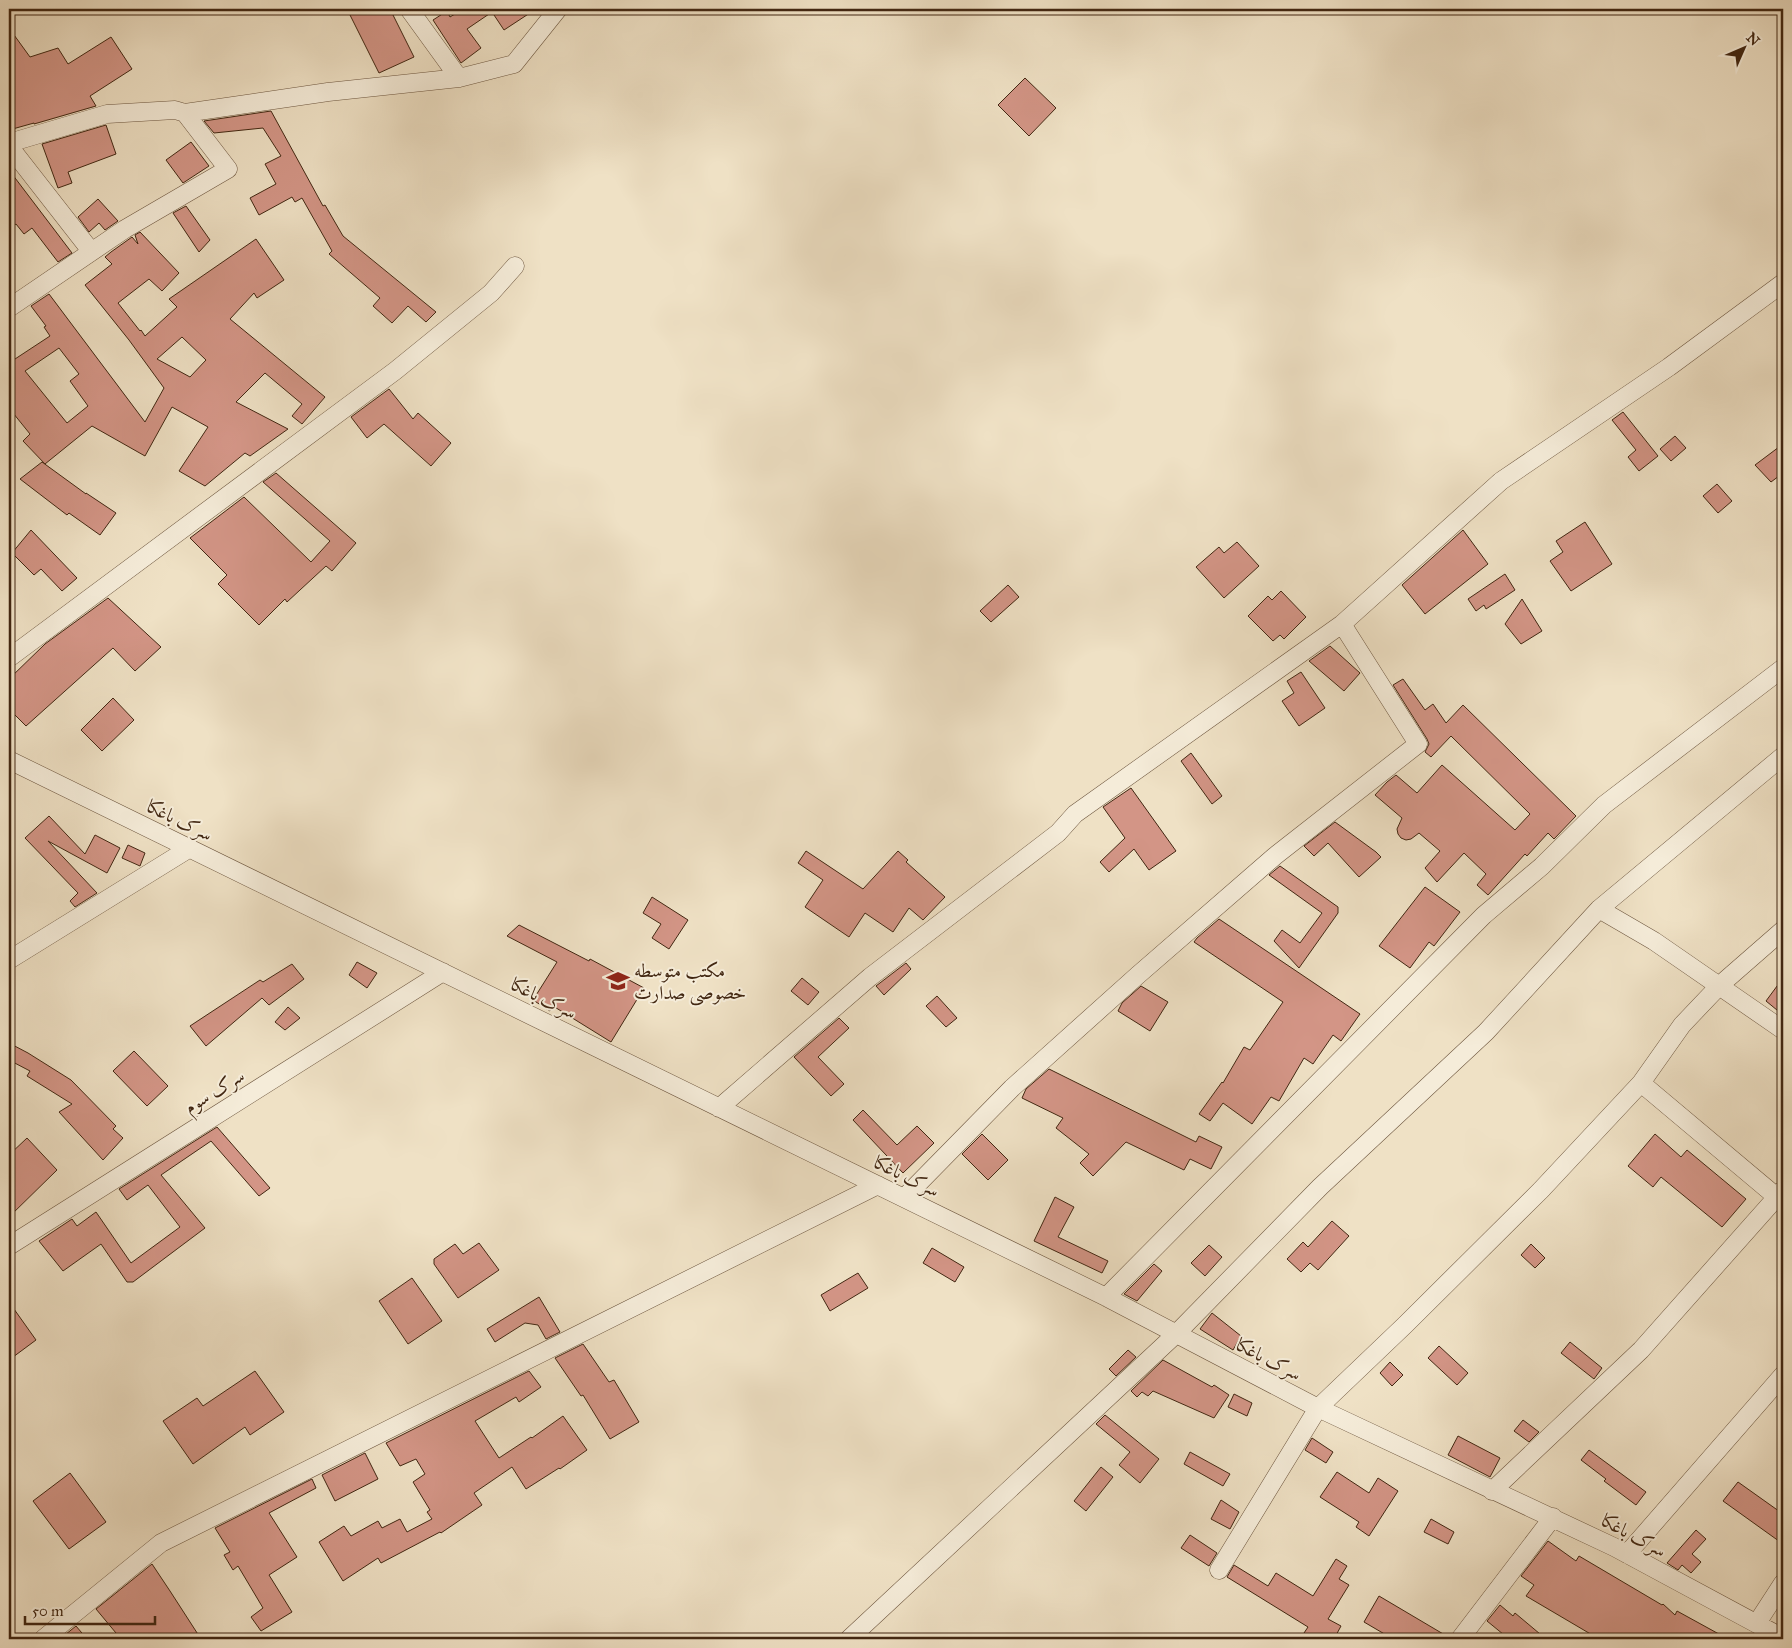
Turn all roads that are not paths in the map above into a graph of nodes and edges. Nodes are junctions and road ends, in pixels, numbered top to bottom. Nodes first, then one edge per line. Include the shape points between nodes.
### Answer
1 (409, 9) edge
2 (558, 9) edge
3 (459, 78) junction
4 (185, 113) junction
5 (9, 144) edge
6 (91, 251) junction
7 (515, 266) dead end
8 (1783, 283) edge
9 (9, 308) edge
10 (1342, 624) junction
11 (9, 658) edge
12 (1783, 668) edge
13 (1783, 756) edge
14 (9, 760) edge
15 (190, 848) junction
16 (1599, 909) junction
17 (1783, 930) edge
18 (9, 960) edge
19 (442, 972) junction
20 (1720, 985) junction
21 (1783, 1030) edge
22 (1641, 1083) junction
23 (719, 1108) junction
24 (878, 1185) junction
25 (1780, 1194) edge
26 (904, 1198) junction
27 (9, 1246) edge
28 (1106, 1297) junction
29 (1176, 1334) junction
30 (1783, 1375) edge
31 (1318, 1408) junction
32 (1492, 1491) junction
33 (1553, 1518) junction
34 (1626, 1554) junction
35 (1219, 1570) dead end
36 (1783, 1583) edge
37 (1756, 1623) junction
38 (1783, 1638) edge
39 (44, 1639) edge
40 (848, 1639) edge
41 (1460, 1639) edge

1 - 3 street
2 - 3 street via 514,64
3 - 4 street via 328,92
4 - 5 street via 175,110 108,114
4 - 6 street via 228,169
5 - 6 street
6 - 9 street
7 - 11 street via 492,293 395,371
8 - 10 street via 1668,367 1500,481
10 - 23 street via 1075,814 1058,833 870,977
10 - 26 street via 1418,744 1276,856 1138,975 1012,1088
12 - 28 street via 1604,805 1542,866 1484,915
13 - 16 street
14 - 15 street, سرک باغکا
15 - 18 street
15 - 19 street, سرک باغکا
16 - 20 street
16 - 29 street via 1486,1032 1320,1187
17 - 20 street
19 - 23 street, سرک باغکا
19 - 27 street, سرک سوم
20 - 21 street
20 - 22 street via 1682,1026
22 - 25 street
22 - 31 street via 1542,1190
23 - 24 street, سرک باغکا
24 - 26 street, سرک باغکا
24 - 39 street via 161,1542
25 - 32 street via 1641,1350
26 - 28 street, سرک باغکا
28 - 29 street, سرک باغکا
29 - 31 street, سرک باغکا
29 - 40 street
30 - 34 street
31 - 32 street, سرک باغکا
31 - 35 street
32 - 33 street, سرک باغکا
33 - 34 street, سرک باغکا
33 - 41 street
34 - 37 street, سرک باغکا
36 - 37 street
37 - 38 street, سرک باغکا

